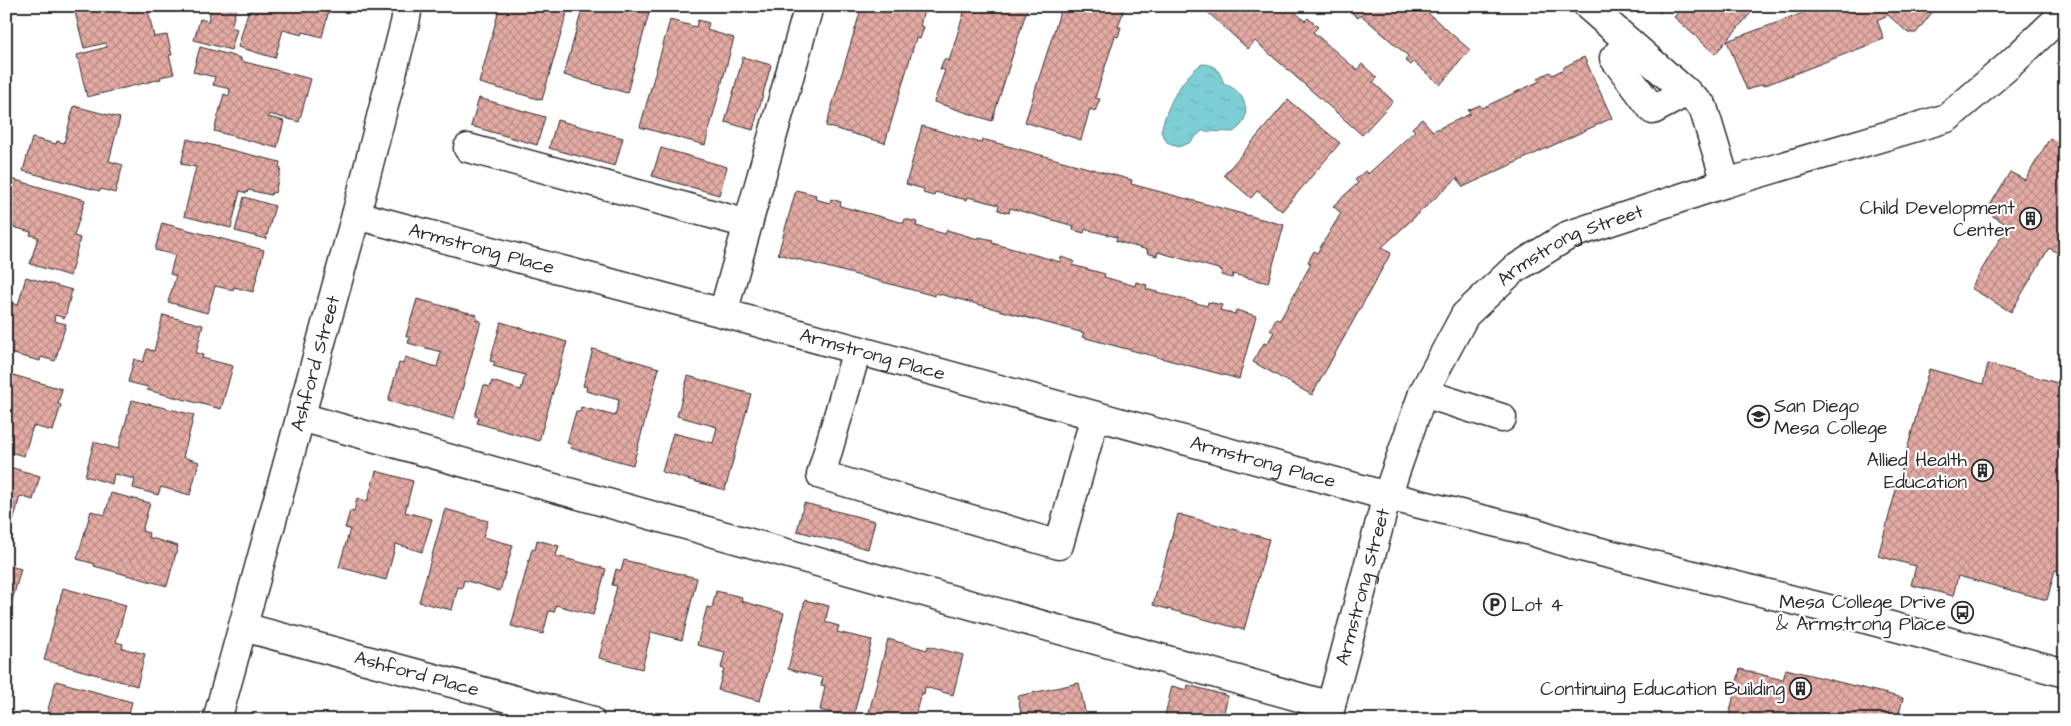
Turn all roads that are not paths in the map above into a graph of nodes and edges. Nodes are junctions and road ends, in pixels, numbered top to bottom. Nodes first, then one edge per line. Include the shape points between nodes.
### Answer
1 (408, 6) edge
2 (809, 6) edge
3 (1588, 6) edge
4 (2064, 9) edge
5 (468, 148) dead end
6 (1726, 183) junction
7 (356, 215) junction
8 (748, 224) junction
9 (723, 313) junction
10 (857, 350) junction
11 (1423, 393) junction
12 (1095, 416) junction
13 (301, 417) junction
14 (1502, 418) dead end
15 (1387, 496) junction
16 (243, 627) junction
17 (2065, 673) edge
18 (1329, 713) edge
19 (218, 720) edge
20 (590, 720) edge

1 - 7 street, Ashford Street
2 - 8 street
3 - 6 street via 1703,107
4 - 6 street, Armstrong Street via 2008,66 1947,118
5 - 8 street
6 - 11 street, Armstrong Street via 1569,235 1513,270 1465,315
7 - 9 street, Armstrong Place
7 - 13 street, Ashford Street
8 - 9 street
9 - 10 street, Armstrong Place
10 - 12 street, Armstrong Place
10 - 12 street via 822,475 1059,545
11 - 14 street
11 - 15 street, Armstrong Street
12 - 15 street, Armstrong Place
13 - 16 street, Ashford Street
13 - 18 street
15 - 17 street, Armstrong Place
15 - 18 street, Armstrong Street
16 - 19 street, Ashford Street
16 - 20 street, Ashford Place

